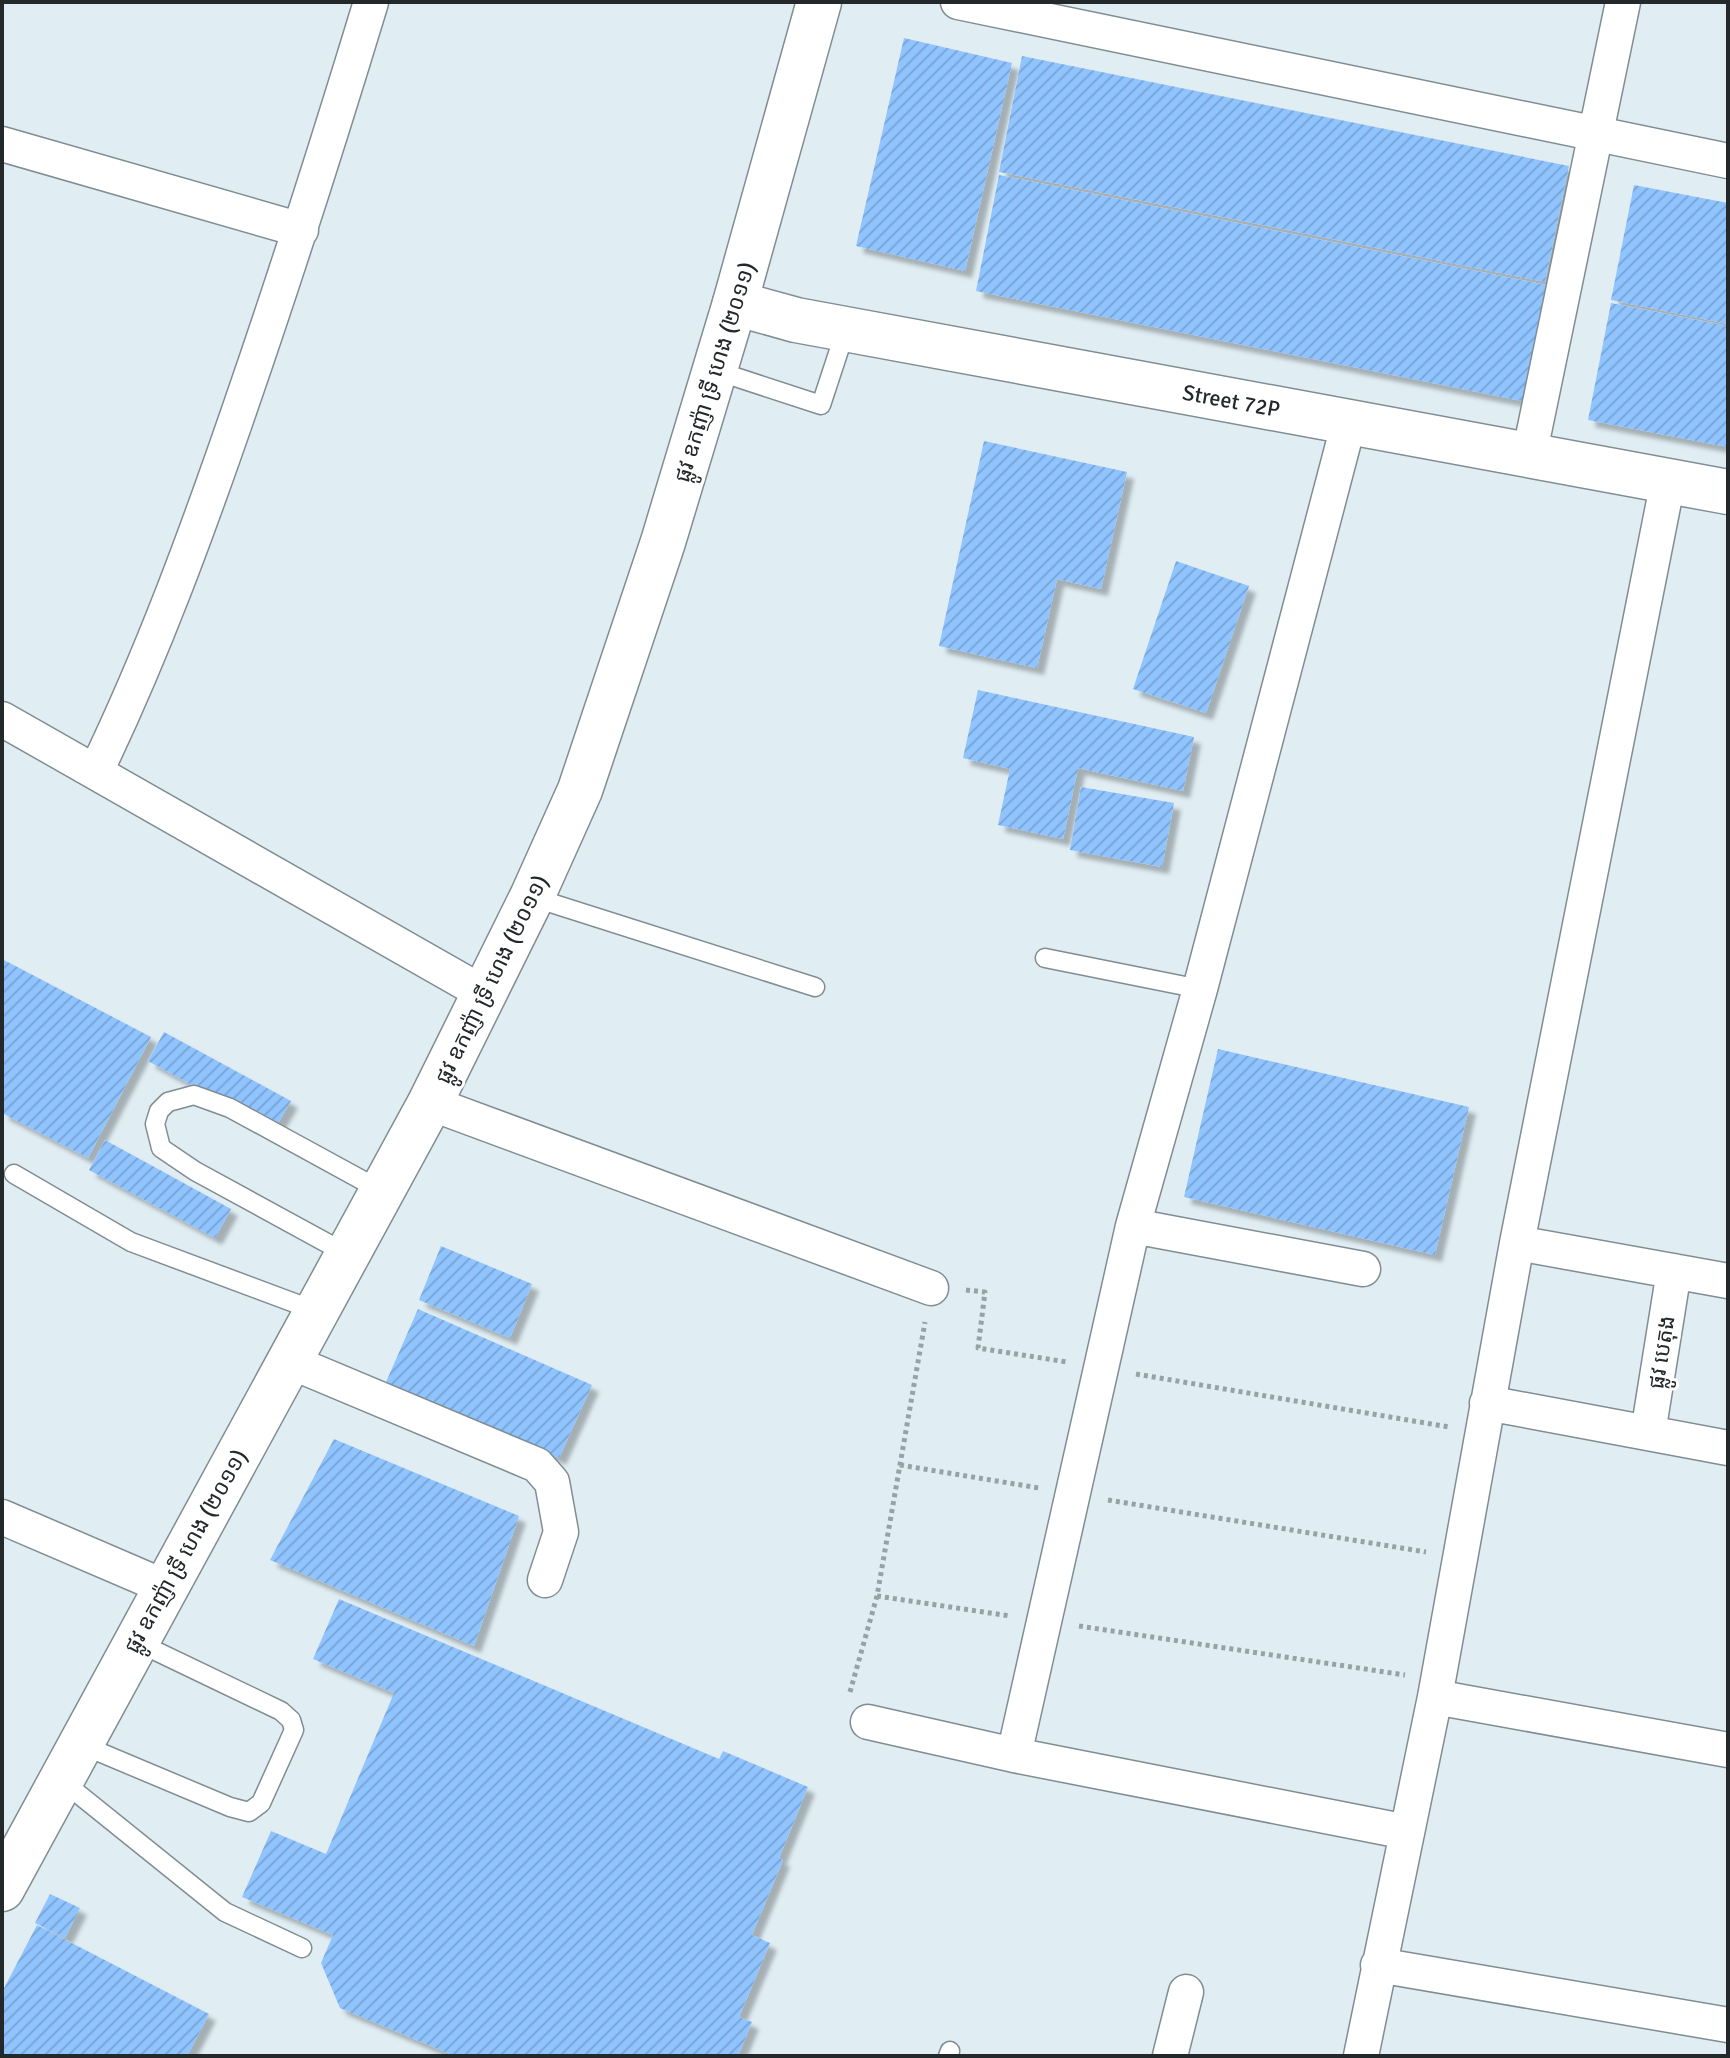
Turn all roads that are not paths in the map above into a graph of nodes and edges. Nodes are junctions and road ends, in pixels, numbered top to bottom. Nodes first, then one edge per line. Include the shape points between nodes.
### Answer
1 (371, 2) edge
2 (819, 2) edge
3 (958, 2) edge
4 (1623, 2) edge
5 (1596, 133) junction
6 (2, 144) edge
7 (1728, 161) edge
8 (301, 230) junction
9 (735, 303) junction
10 (846, 329) junction
11 (714, 370) junction
12 (1349, 422) junction
13 (1529, 456) junction
14 (1668, 481) junction
15 (1728, 492) edge
16 (2, 719) edge
17 (96, 771) junction
18 (532, 897) junction
19 (1045, 958) dead end
20 (815, 987) dead end
21 (1200, 989) junction
22 (485, 994) junction
23 (430, 1103) junction
24 (14, 1174) dead end
25 (382, 1191) junction
26 (1133, 1226) junction
27 (1517, 1243) junction
28 (347, 1254) junction
29 (1363, 1269) dead end
30 (1674, 1271) junction
31 (1728, 1281) edge
32 (931, 1288) road end
33 (316, 1311) junction
34 (289, 1361) junction
35 (1485, 1418) junction
36 (1648, 1433) junction
37 (1728, 1448) edge
38 (2, 1517) edge
39 (545, 1580) dead end
40 (165, 1587) junction
41 (136, 1642) junction
42 (1436, 1688) junction
43 (868, 1722) road end
44 (1728, 1750) edge
45 (1014, 1755) junction
46 (71, 1762) junction
47 (1407, 1832) junction
48 (2, 1889) edge
49 (302, 1948) dead end
50 (1378, 1965) junction
51 (1186, 1992) dead end
52 (1728, 2025) edge
53 (1170, 2056) edge
54 (1361, 2056) edge

1 - 8 street
2 - 9 main road, ផ្លូវ ឧកញ៉ា ទ្រី ហេង (២០១១)
3 - 5 street
4 - 5 street
5 - 7 street
5 - 13 street
6 - 8 street
8 - 17 street via 198,528 134,692
9 - 10 main road, Street 72P
9 - 11 main road, ផ្លូវ ឧកញ៉ា ទ្រី ហេង (២០១១)
10 - 11 lane via 821,405
10 - 12 main road, Street 72P
11 - 18 main road, ផ្លូវ ឧកញ៉ា ទ្រី ហេង (២០១១) via 580,790
12 - 13 main road, Street 72P
12 - 21 street
13 - 14 main road, Street 72P
14 - 15 main road, Street 72P
14 - 27 street
16 - 17 street
17 - 22 street
18 - 20 lane
18 - 22 main road, ផ្លូវ ឧកញ៉ា ទ្រី ហេង (២០១១)
19 - 21 lane
21 - 26 street
22 - 23 main road, ផ្លូវ ឧកញ៉ា ទ្រី ហេង (២០១១)
23 - 25 main road, ផ្លូវ ឧកញ៉ា ទ្រី ហេង (២០១១)
23 - 32 street
24 - 33 lane via 131,1242
25 - 28 main road, ផ្លូវ ឧកញ៉ា ទ្រី ហេង (២០១១)
25 - 28 lane via 194,1095 168,1102 159,1111 155,1124 161,1148
26 - 29 street
26 - 45 street
27 - 30 street
27 - 35 street
28 - 33 main road, ផ្លូវ ឧកញ៉ា ទ្រី ហេង (២០១១)
30 - 31 street
30 - 36 street, ផ្លូវ បេតុង
33 - 34 main road, ផ្លូវ ឧកញ៉ា ទ្រី ហេង (២០១១)
34 - 39 street via 537,1465 552,1482 561,1532
34 - 40 main road, ផ្លូវ ឧកញ៉ា ទ្រី ហេង (២០១១)
35 - 36 street
35 - 42 street
36 - 37 street
38 - 40 street
40 - 41 main road, ផ្លូវ ឧកញ៉ា ទ្រី ហេង (២០១១)
41 - 46 main road, ផ្លូវ ឧកញ៉ា ទ្រី ហេង (២០១១)
41 - 46 lane via 291,1720 294,1730 261,1803 249,1812
42 - 44 street
42 - 47 street
43 - 45 street
45 - 47 street
46 - 48 main road, ផ្លូវ ឧកញ៉ា ទ្រី ហេង (២០១១)
46 - 49 lane via 225,1912
47 - 50 street
50 - 52 street
50 - 54 street
51 - 53 street

